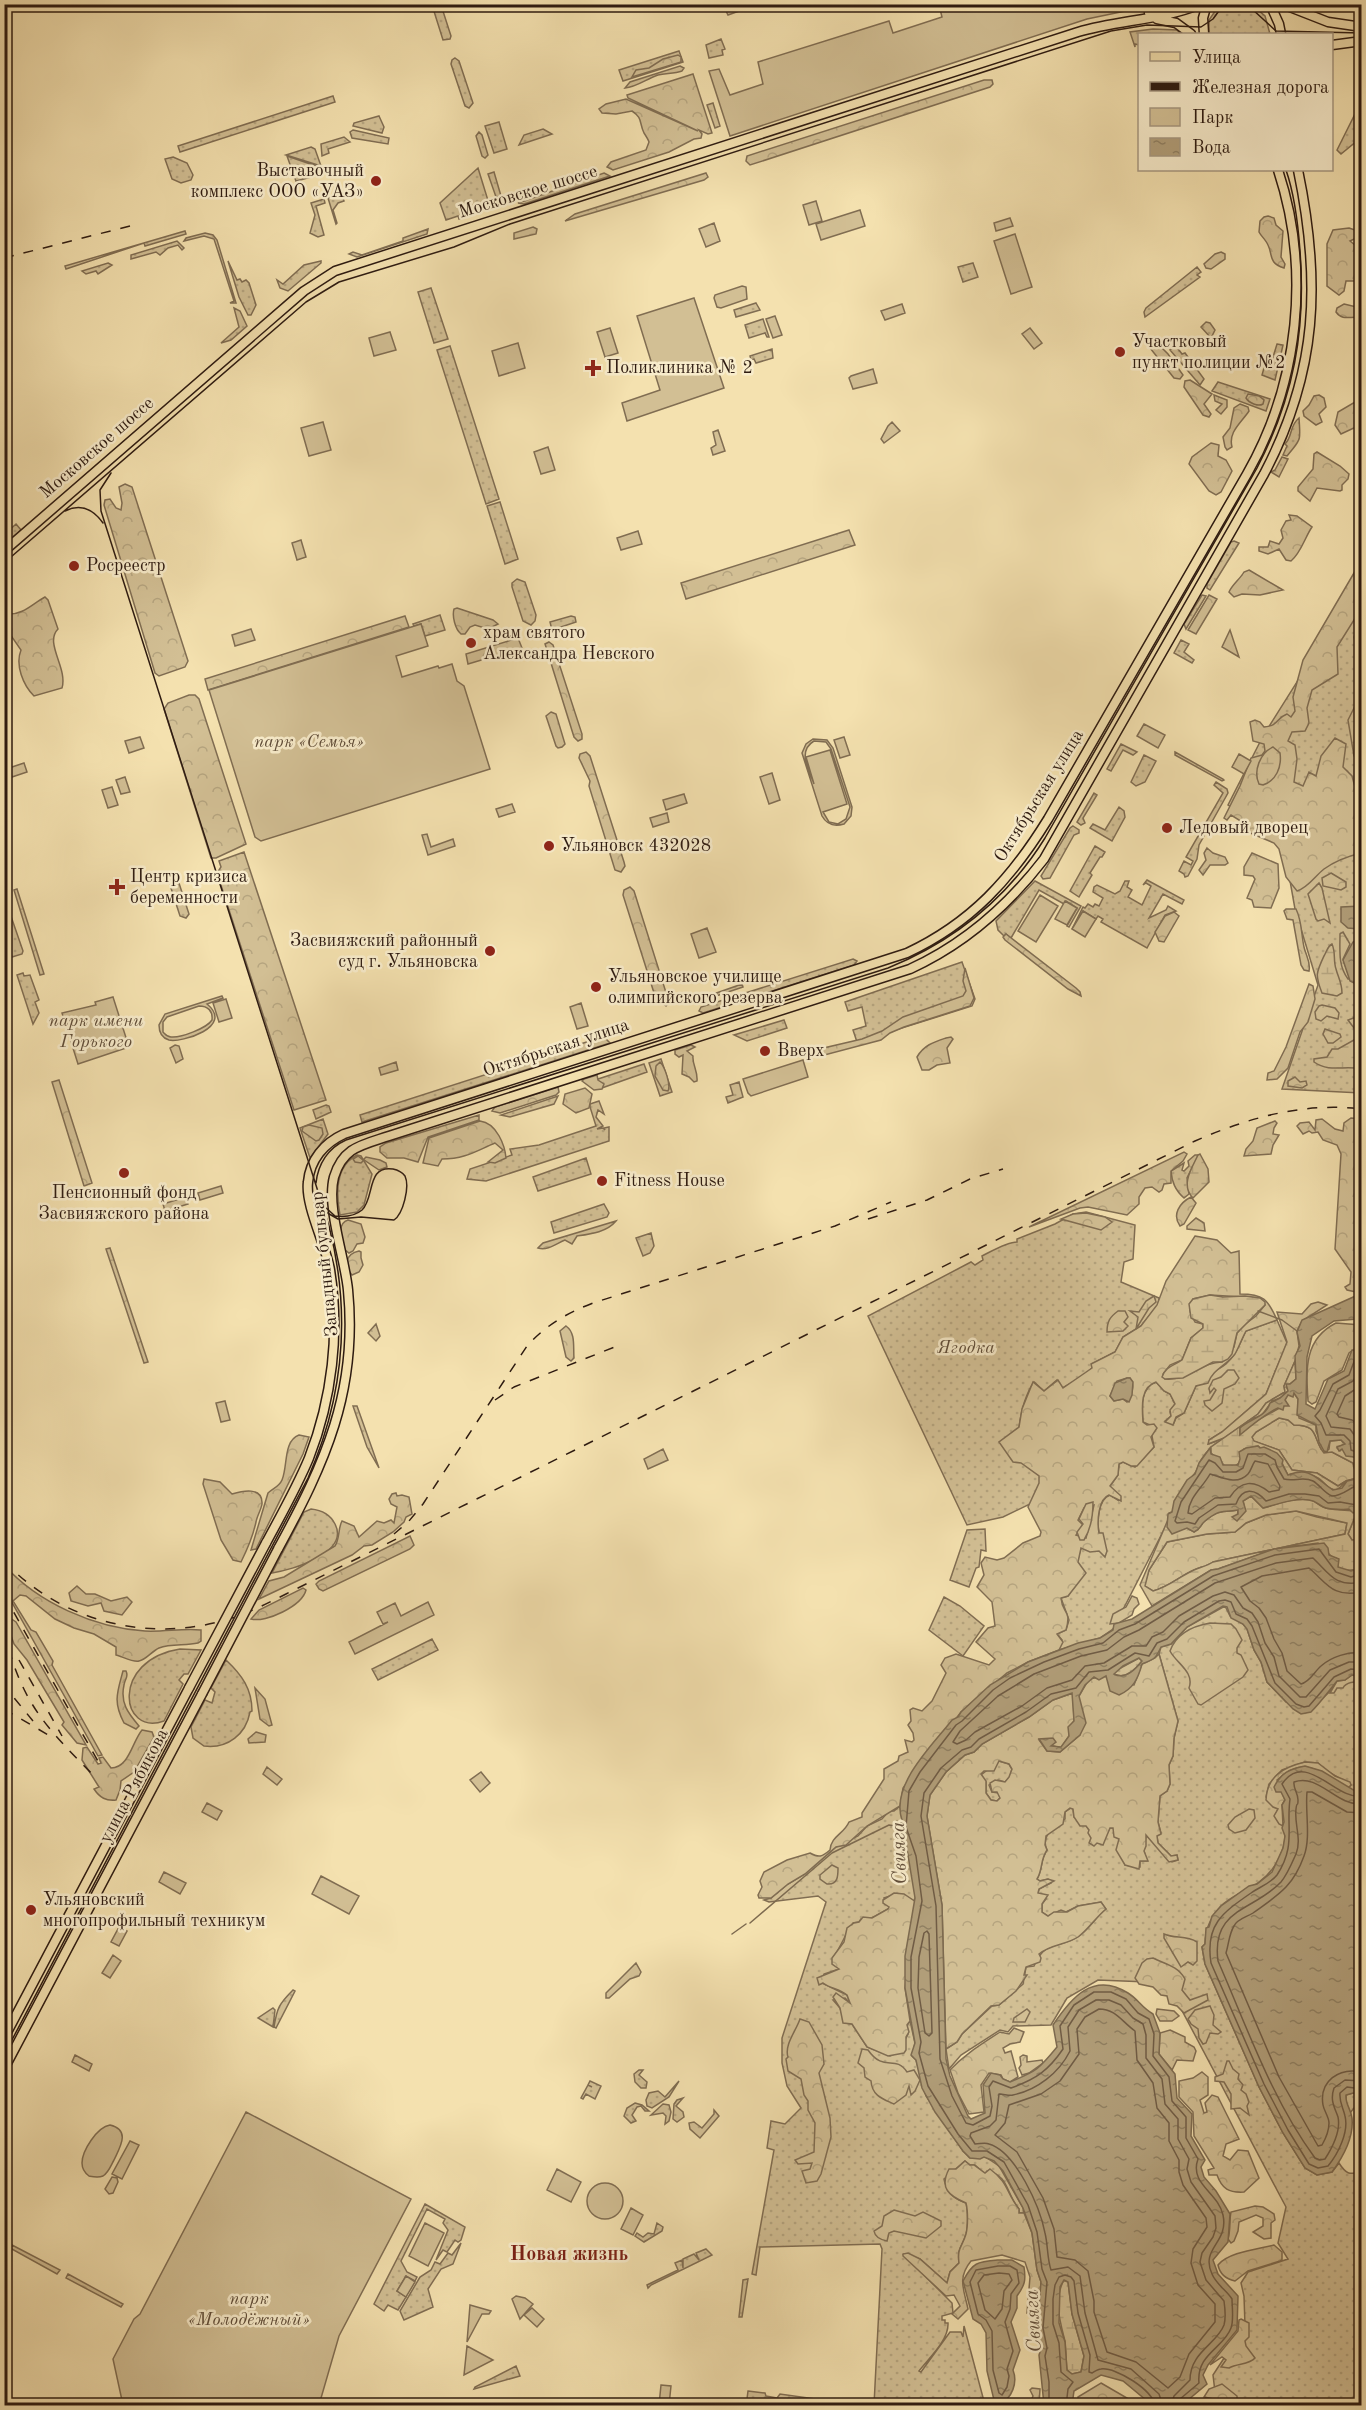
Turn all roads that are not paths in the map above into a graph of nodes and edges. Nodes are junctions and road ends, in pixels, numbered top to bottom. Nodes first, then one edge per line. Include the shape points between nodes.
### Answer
1 (1177, 4) edge
2 (1201, 4) edge
3 (1207, 4) edge
4 (1270, 4) edge
5 (1282, 4) edge
6 (1145, 18) junction
7 (1129, 20) junction
8 (1362, 27) edge
9 (1190, 33) edge
10 (1204, 33) edge
11 (1281, 33) edge
12 (1362, 41) edge
13 (1333, 45) edge
14 (1278, 171) edge
15 (1298, 171) edge
16 (1302, 190) junction
17 (1286, 194) junction
18 (4, 551) edge
19 (1097, 734) junction
20 (1112, 742) junction
21 (663, 1031) junction
22 (667, 1046) junction
23 (344, 1134) junction
24 (350, 1151) junction
25 (308, 1193) joint
26 (294, 1519) joint
27 (266, 1543) joint
28 (30, 1990) junction
29 (42, 1997) junction
30 (4, 2038) edge
31 (4, 2069) edge

1 - 7 main road
2 - 6 main road, Московское шоссе
3 - 10 main road
4 - 11 main road
5 - 8 main road via 1328,22
6 - 7 main road, Московское шоссе
6 - 9 main road, Московское шоссе via 1173,21
7 - 18 main road, Московское шоссе via 1078,32 335,272 304,291
12 - 13 main road
14 - 17 main road, Октябрьская улица
15 - 16 main road, Октябрьская улица
16 - 17 main road
16 - 20 main road, Октябрьская улица via 1309,232 1312,304 1296,400 1264,474
17 - 19 main road, Октябрьская улица via 1295,262 1296,315 1290,362 1277,407 1252,465
19 - 20 main road
19 - 21 main road, Октябрьская улица via 1015,869 952,929 887,960
20 - 22 main road, Октябрьская улица via 1044,860 1021,889 966,938 923,963 888,977
21 - 22 main road
21 - 23 main road, Октябрьская улица
22 - 24 main road, Октябрьская улица
23 - 24 main road
23 - 25 main road, Октябрьская улица via 317,1156
24 - 26 main road, Западный бульвар via 335,1175 332,1198 348,1286 349,1360 328,1448
25 - 27 main road, Западный бульвар via 330,1271 333,1346 314,1443
26 - 29 main road, улица Рябикова, bridge
27 - 28 main road, улица Рябикова, bridge
28 - 29 main road
28 - 30 main road, улица Рябикова
29 - 31 main road, улица Рябикова

